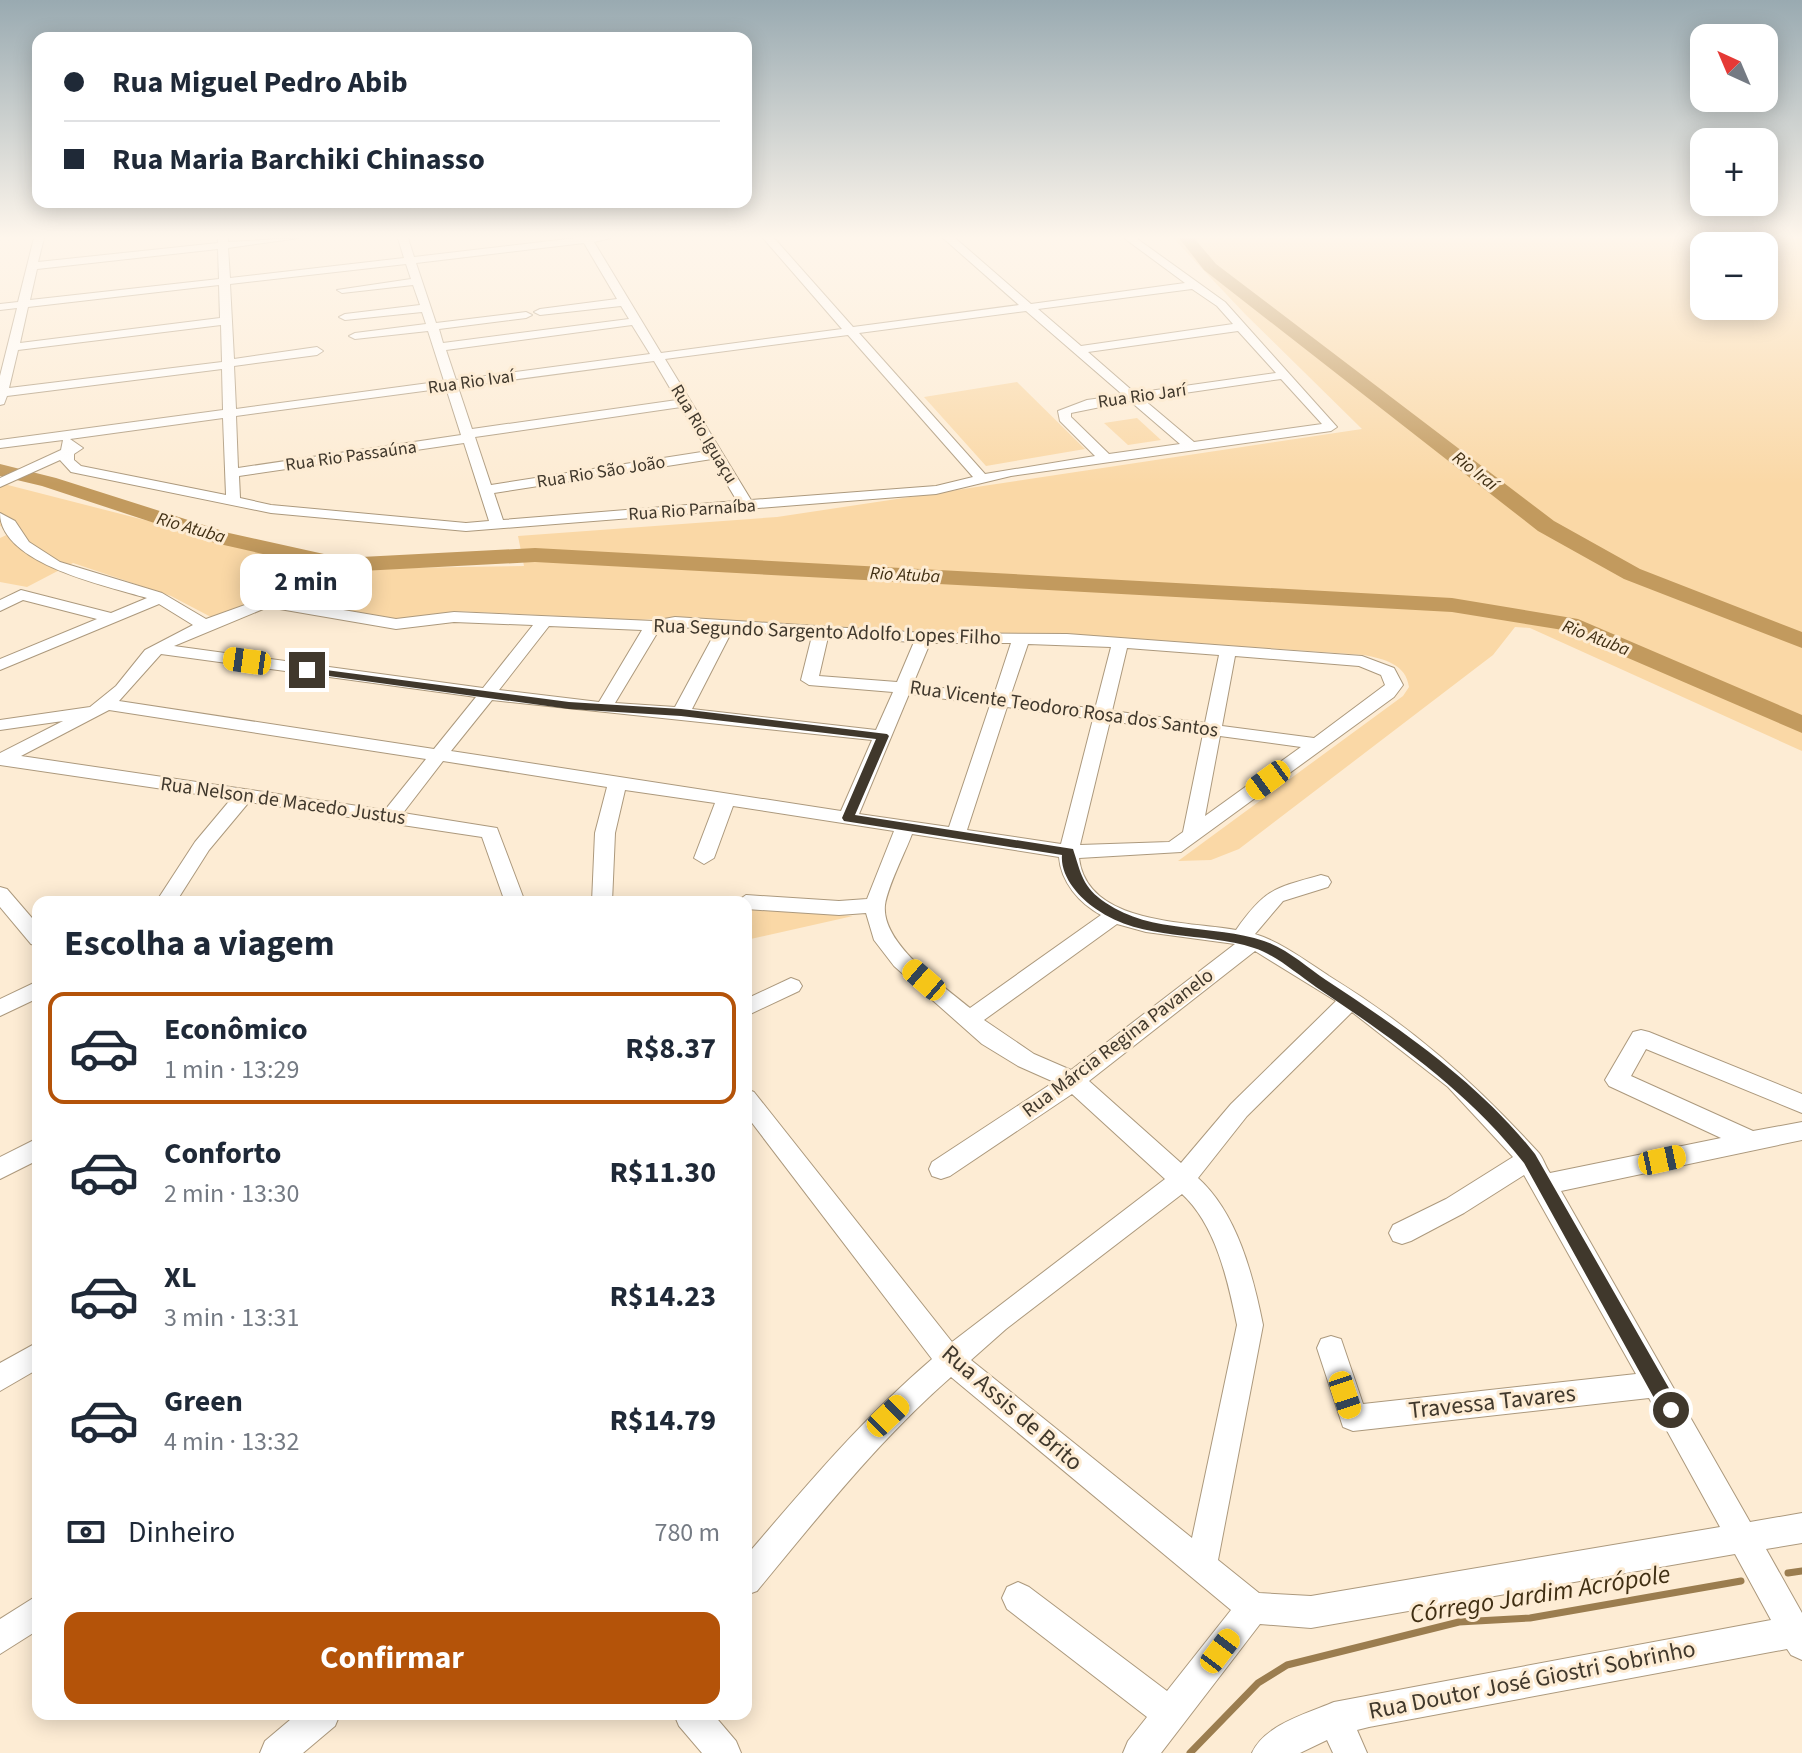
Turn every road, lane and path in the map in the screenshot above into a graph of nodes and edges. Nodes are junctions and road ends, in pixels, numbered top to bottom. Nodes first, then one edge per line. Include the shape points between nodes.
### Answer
1 (20, 320) edge
2 (429, 320) edge
3 (484, 320) edge
4 (841, 320) edge
5 (934, 320) edge
6 (1044, 320) edge
7 (1233, 320) edge
8 (227, 321) joint
9 (636, 321) joint
10 (431, 326) junction
11 (1239, 327) junction
12 (851, 331) junction
13 (355, 336) dead end
14 (13, 347) junction
15 (439, 347) junction
16 (1080, 350) junction
17 (317, 351) dead end
18 (658, 357) junction
19 (228, 364) junction
20 (4, 371) edge
21 (1284, 375) junction
22 (451, 385) junction
23 (1, 397) edge
24 (1134, 397) junction
25 (686, 403) junction
26 (230, 415) junction
27 (468, 436) junction
28 (70, 443) junction
29 (1, 444) edge
30 (1191, 447) junction
31 (717, 454) junction
32 (1106, 459) junction
33 (233, 473) junction
34 (980, 477) junction
35 (0, 483) edge
36 (485, 490) junction
37 (233, 503) junction
38 (747, 506) junction
39 (0, 517) edge
40 (497, 524) junction
41 (161, 598) junction
42 (0, 606) edge
43 (112, 618) junction
44 (545, 621) junction
45 (205, 625) junction
46 (727, 625) junction
47 (653, 626) junction
48 (822, 630) junction
49 (924, 638) junction
50 (1021, 639) junction
51 (1120, 643) junction
52 (158, 649) junction
53 (1228, 651) junction
54 (0, 665) edge
55 (903, 688) junction
56 (486, 695) junction
57 (1001, 700) junction
58 (605, 706) junction
59 (102, 707) junction
60 (681, 713) junction
61 (1103, 714) junction
62 (0, 725) edge
63 (1213, 729) junction
64 (883, 736) junction
65 (1318, 744) junction
66 (439, 755) junction
67 (1, 760) edge
68 (617, 783) junction
69 (244, 795) junction
70 (726, 799) junction
71 (390, 817) junction
72 (848, 818) junction
73 (905, 827) junction
74 (956, 834) junction
75 (1192, 835) junction
76 (1069, 852) junction
77 (704, 858) dead end
78 (1321, 882) dead end
79 (0, 894) edge
80 (170, 896) edge
81 (513, 896) edge
82 (602, 896) edge
83 (752, 902) edge
84 (875, 905) junction
85 (1115, 915) junction
86 (32, 932) edge
87 (1247, 939) junction
88 (791, 986) dead end
89 (32, 992) edge
90 (1349, 1001) junction
91 (752, 1005) edge
92 (0, 1008) edge
93 (969, 1020) junction
94 (1073, 1081) junction
95 (1802, 1104) edge
96 (752, 1106) edge
97 (1802, 1131) edge
98 (1751, 1141) junction
99 (32, 1151) edge
100 (1530, 1159) junction
101 (0, 1169) edge
102 (941, 1169) dead end
103 (1183, 1179) junction
104 (1544, 1184) junction
105 (1402, 1233) dead end
106 (1331, 1348) dead end
107 (32, 1358) edge
108 (949, 1359) junction
109 (0, 1378) edge
110 (1657, 1384) junction
111 (1802, 1528) edge
112 (1743, 1538) junction
113 (1201, 1567) junction
114 (752, 1573) edge
115 (1018, 1598) dead end
116 (1253, 1608) junction
117 (32, 1615) edge
118 (1800, 1635) edge
119 (0, 1638) edge
120 (1170, 1714) junction
121 (1334, 1719) junction
122 (316, 1720) edge
123 (696, 1720) edge
124 (719, 1751) edge
125 (277, 1753) edge
126 (1140, 1753) edge
127 (1269, 1753) edge
128 (1350, 1753) edge

1 - 14 street
2 - 10 street
3 - 10 street
4 - 12 street
5 - 12 street, Rua Rio Ivaí
6 - 16 street
7 - 11 street
8 - 14 street
8 - 19 street
9 - 15 street
9 - 18 street, Rua Rio Iguaçu
10 - 13 street
10 - 15 street
11 - 16 street
11 - 21 street
12 - 18 street, Rua Rio Ivaí
12 - 34 street
14 - 20 street
15 - 22 street
16 - 24 street
17 - 19 street
18 - 22 street, Rua Rio Ivaí
18 - 25 street, Rua Rio Iguaçu
19 - 23 street
19 - 26 street
20 - 23 street
21 - 24 street, Rua Rio Jarí
21 - 30 street, Rua Rio Parnaíba via 1331,427
22 - 26 street, Rua Rio Ivaí
22 - 27 street
24 - 30 street
24 - 32 street, Rua Rio Jarí via 1064,411
25 - 27 street, Rua Rio Passaúna
25 - 31 street, Rua Rio Iguaçu
26 - 28 street, Rua Rio Ivaí
26 - 33 street
27 - 33 street, Rua Rio Passaúna
27 - 36 street
28 - 29 street, Rua Rio Ivaí
28 - 35 street, Rua Rio Ivaí via 53,458
28 - 37 street, Rua Rio Parnaíba via 68,464 76,469
30 - 32 street, Rua Rio Parnaíba
31 - 36 street, Rua Rio São João
31 - 38 street, Rua Rio Iguaçu
32 - 34 street, Rua Rio Parnaíba
33 - 37 street
34 - 38 street, Rua Rio Parnaíba via 936,490
36 - 40 street
37 - 40 street, Rua Rio Parnaíba via 408,524
38 - 40 street, Rua Rio Parnaíba
39 - 41 street via 24,545 55,565
41 - 43 street
41 - 45 street
42 - 43 street via 21,595
43 - 54 street
44 - 45 street, Rua Segundo Sargento Adolfo Lopes Filho via 454,617 396,624 267,602
44 - 47 street, Rua Segundo Sargento Adolfo Lopes Filho
44 - 56 street
45 - 52 street
46 - 47 street, Rua Segundo Sargento Adolfo Lopes Filho
46 - 48 street, Rua Segundo Sargento Adolfo Lopes Filho
46 - 60 street
47 - 58 street
48 - 49 street, Rua Segundo Sargento Adolfo Lopes Filho
48 - 55 street, Rua Vicente Teodoro Rosa dos Santos via 809,680
49 - 50 street, Rua Segundo Sargento Adolfo Lopes Filho
49 - 55 street
50 - 51 street, Rua Segundo Sargento Adolfo Lopes Filho
50 - 57 street
51 - 53 street, Rua Segundo Sargento Adolfo Lopes Filho
51 - 61 street
52 - 56 street
52 - 59 street
53 - 63 street
53 - 65 street, Rua Segundo Sargento Adolfo Lopes Filho via 1362,661 1388,672 1392,689
55 - 57 street, Rua Vicente Teodoro Rosa dos Santos
55 - 64 street
56 - 58 street
56 - 66 street
57 - 61 street, Rua Vicente Teodoro Rosa dos Santos
57 - 74 street
58 - 60 street
59 - 62 street
59 - 66 street
59 - 67 street
60 - 64 street
61 - 63 street, Rua Vicente Teodoro Rosa dos Santos
61 - 76 street
63 - 65 street, Rua Vicente Teodoro Rosa dos Santos
63 - 75 street
64 - 72 street
65 - 75 street
66 - 68 street
66 - 71 street
67 - 69 street, Rua Nelson de Macedo Justus
68 - 70 street
68 - 82 street via 605,833
69 - 71 street, Rua Nelson de Macedo Justus
69 - 80 street
70 - 72 street
70 - 77 street
71 - 81 street, Rua Nelson de Macedo Justus via 490,832
72 - 73 street
73 - 74 street
73 - 84 street
74 - 76 street
75 - 76 street via 1174,848
76 - 85 street via 1077,884
78 - 87 street, Rua Márcia Regina Pavanelo via 1279,894
79 - 86 street
83 - 84 street
84 - 93 street via 891,950
85 - 87 street via 1155,928
85 - 93 street
87 - 90 street
87 - 94 street, Rua Márcia Regina Pavanelo
88 - 91 street
89 - 92 street
90 - 100 street via 1476,1099
90 - 103 street via 1239,1110
93 - 94 street via 1007,1049
94 - 102 street, Rua Márcia Regina Pavanelo
94 - 103 street
95 - 98 street via 1641,1038 1617,1080
96 - 108 street, Rua Assis de Brito
97 - 98 street
98 - 104 street
99 - 101 street
100 - 104 street
100 - 105 street
103 - 108 street
103 - 113 street via 1217,1219 1250,1325
104 - 110 street
106 - 110 street, Travessa Tavares via 1353,1418
107 - 109 street
108 - 113 street, Rua Assis de Brito
108 - 114 street via 856,1451
110 - 112 street
111 - 112 street
112 - 116 street via 1311,1612
112 - 118 street
113 - 116 street, Rua Assis de Brito
115 - 120 street
116 - 120 street
117 - 119 street
118 - 121 street, Rua Doutor José Giostri Sobrinho via 1414,1700
120 - 126 street
121 - 127 street, Rua Doutor José Giostri Sobrinho
121 - 128 street
122 - 125 street
123 - 124 street

